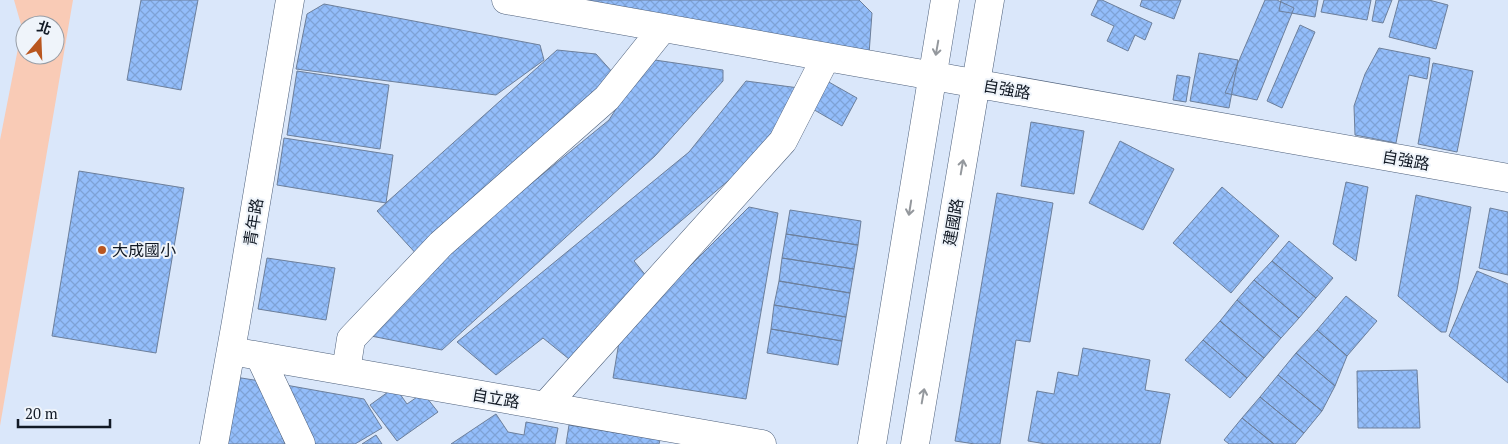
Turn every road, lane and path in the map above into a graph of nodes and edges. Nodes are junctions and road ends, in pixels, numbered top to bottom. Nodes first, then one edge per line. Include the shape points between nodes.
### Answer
1 (290, 0) edge
2 (506, 0) edge
3 (945, 0) edge
4 (990, 0) edge
5 (663, 28) junction
6 (826, 57) junction
7 (932, 76) junction
8 (976, 84) junction
9 (1508, 178) edge
10 (231, 351) junction
11 (260, 356) junction
12 (346, 372) junction
13 (545, 406) junction
14 (734, 442) edge
15 (214, 444) edge
16 (301, 444) edge
17 (762, 444) edge
18 (872, 444) edge
19 (915, 444) edge

1 - 10 street, 青年路
2 - 5 street, 自強路
3 -> 7 street
4 - 8 street, 建國路
5 - 6 street, 自強路
5 - 12 street via 607,98 441,244 351,339
6 - 7 street, 自強路
6 - 13 street via 783,141
7 - 8 street, 自強路
7 -> 18 street
8 - 9 street, 自強路
19 -> 8 street, 建國路
10 - 11 street, 自立路
10 - 15 street, 青年路
11 - 12 street, 自立路
11 - 16 street
12 - 13 street, 自立路
13 - 14 street, 自立路
14 - 17 street, 自立路

